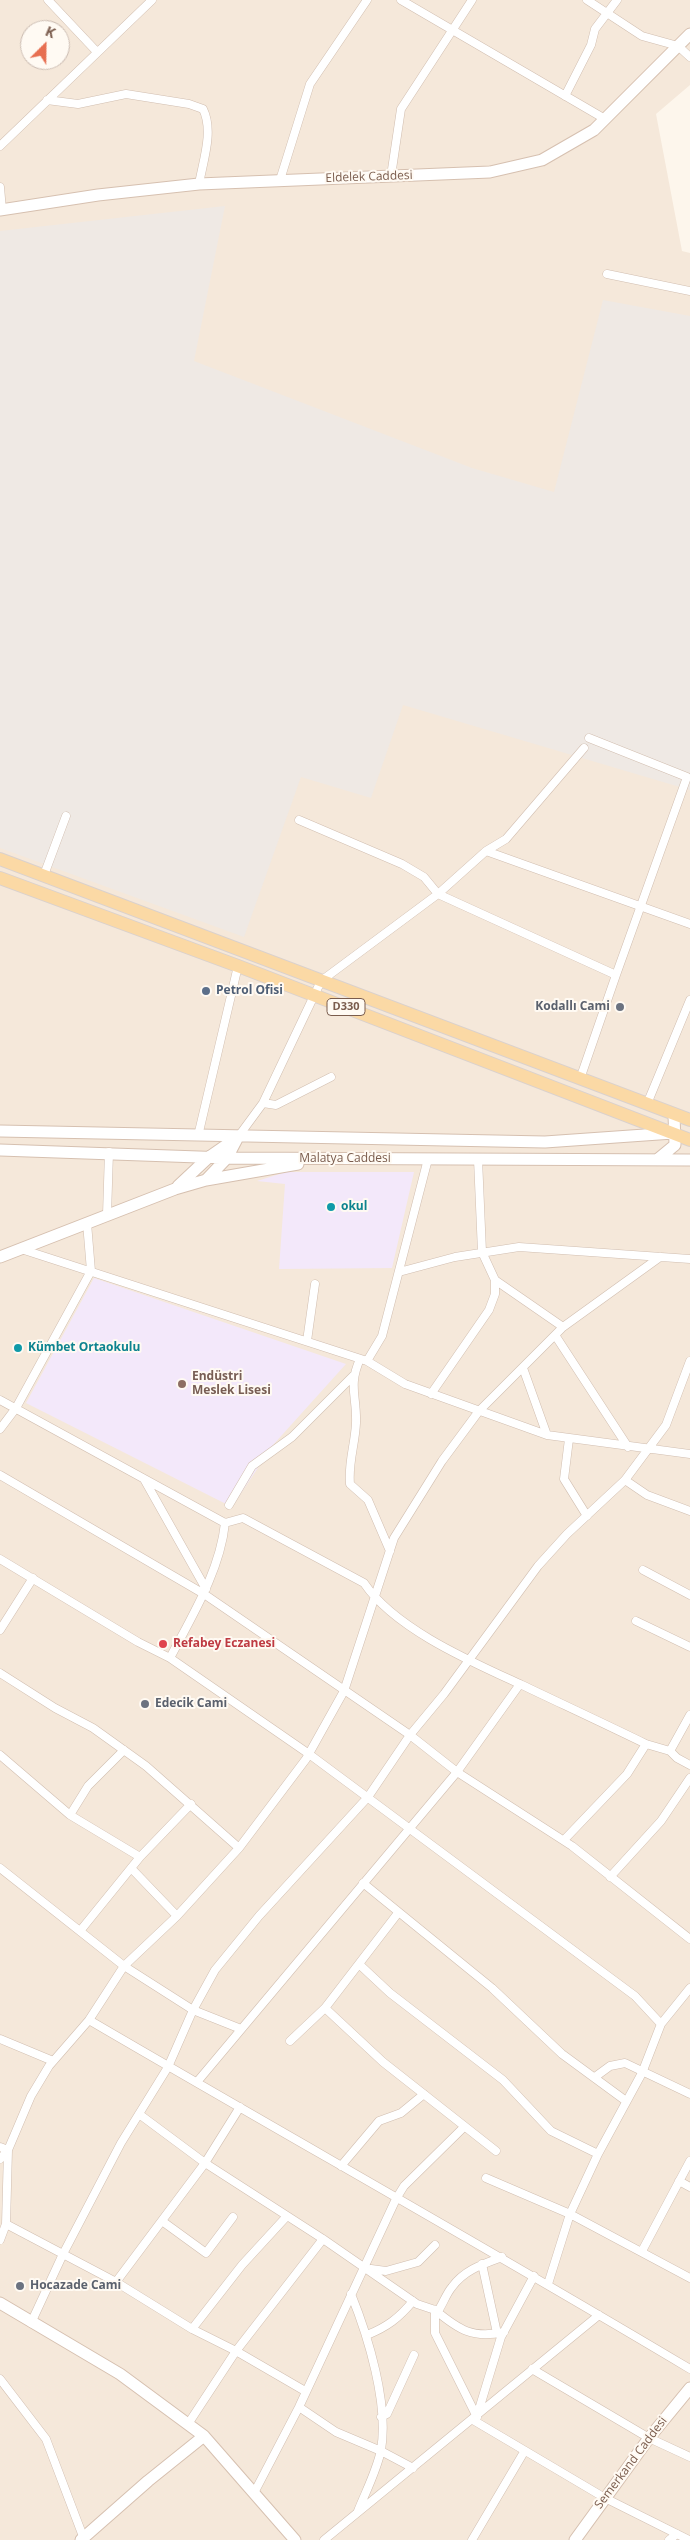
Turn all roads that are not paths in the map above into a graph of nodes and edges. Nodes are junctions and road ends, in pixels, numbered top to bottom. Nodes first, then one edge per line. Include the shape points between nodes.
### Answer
1 (48, 0) edge
2 (152, 0) edge
3 (367, 0) edge
4 (401, 0) edge
5 (472, 0) edge
6 (587, 0) edge
7 (617, 0) edge
8 (608, 12) junction
9 (452, 30) junction
10 (690, 34) edge
11 (678, 46) junction
12 (97, 52) junction
13 (690, 58) edge
14 (565, 96) junction
15 (47, 100) junction
16 (605, 119) junction
17 (0, 146) edge
18 (391, 176) junction
19 (280, 180) junction
20 (199, 184) junction
21 (0, 187) edge
22 (1, 210) edge
23 (607, 274) dead end
24 (690, 291) edge
25 (588, 738) dead end
26 (584, 748) dead end
27 (689, 777) edge
28 (66, 816) dead end
29 (299, 820) dead end
30 (486, 851) junction
31 (0, 859) edge
32 (44, 875) junction
33 (0, 878) edge
34 (438, 894) junction
35 (642, 907) junction
36 (690, 924) edge
37 (238, 966) junction
38 (616, 975) junction
39 (321, 981) junction
40 (314, 995) junction
41 (690, 1000) edge
42 (331, 1077) dead end
43 (580, 1079) junction
44 (263, 1103) junction
45 (647, 1104) junction
46 (674, 1114) junction
47 (690, 1120) edge
48 (0, 1131) edge
49 (675, 1133) junction
50 (690, 1134) edge
51 (198, 1136) junction
52 (238, 1136) junction
53 (690, 1140) edge
54 (0, 1150) edge
55 (109, 1152) junction
56 (209, 1157) junction
57 (227, 1158) junction
58 (334, 1159) junction
59 (428, 1159) junction
60 (478, 1159) junction
61 (658, 1159) junction
62 (690, 1160) edge
63 (206, 1180) junction
64 (175, 1189) junction
65 (107, 1215) junction
66 (87, 1223) junction
67 (20, 1249) junction
68 (482, 1252) junction
69 (0, 1257) edge
70 (660, 1257) junction
71 (690, 1259) edge
72 (91, 1270) junction
73 (399, 1272) junction
74 (495, 1280) junction
75 (315, 1284) dead end
76 (563, 1327) junction
77 (555, 1335) junction
78 (307, 1342) junction
79 (363, 1360) junction
80 (690, 1361) edge
81 (523, 1368) junction
82 (353, 1376) junction
83 (431, 1394) junction
84 (0, 1400) edge
85 (16, 1408) junction
86 (479, 1411) junction
87 (0, 1429) edge
88 (547, 1435) junction
89 (569, 1439) junction
90 (628, 1447) junction
91 (648, 1449) junction
92 (690, 1454) edge
93 (0, 1475) edge
94 (144, 1479) junction
95 (625, 1480) junction
96 (229, 1505) dead end
97 (690, 1511) edge
98 (587, 1516) junction
99 (225, 1523) junction
100 (390, 1551) junction
101 (0, 1559) edge
102 (643, 1570) dead end
103 (33, 1578) junction
104 (205, 1592) junction
105 (690, 1595) edge
106 (373, 1598) junction
107 (636, 1621) dead end
108 (0, 1630) edge
109 (690, 1647) edge
110 (170, 1658) junction
111 (468, 1660) junction
112 (0, 1673) edge
113 (520, 1684) junction
114 (344, 1691) junction
115 (690, 1715) edge
116 (410, 1735) junction
117 (646, 1744) junction
118 (124, 1750) junction
119 (670, 1751) junction
120 (309, 1754) junction
121 (0, 1755) edge
122 (690, 1765) edge
123 (457, 1772) junction
124 (690, 1778) edge
125 (368, 1797) junction
126 (191, 1804) junction
127 (70, 1815) junction
128 (411, 1827) junction
129 (564, 1840) junction
130 (239, 1848) junction
131 (140, 1857) junction
132 (0, 1868) edge
133 (132, 1868) junction
134 (610, 1877) junction
135 (363, 1883) junction
136 (398, 1913) junction
137 (177, 1916) junction
138 (690, 1927) edge
139 (80, 1931) junction
140 (687, 1936) edge
141 (360, 1965) junction
142 (124, 1966) junction
143 (690, 1988) edge
144 (325, 2008) junction
145 (193, 2010) junction
146 (89, 2020) junction
147 (661, 2024) junction
148 (241, 2029) junction
149 (0, 2040) edge
150 (290, 2041) dead end
151 (53, 2062) junction
152 (168, 2067) junction
153 (643, 2070) junction
154 (595, 2077) junction
155 (197, 2082) junction
156 (424, 2094) junction
157 (690, 2094) edge
158 (626, 2101) junction
159 (240, 2107) junction
160 (139, 2114) junction
161 (464, 2127) junction
162 (0, 2146) edge
163 (8, 2150) junction
164 (496, 2151) dead end
165 (598, 2154) junction
166 (0, 2159) edge
167 (690, 2161) edge
168 (205, 2163) junction
169 (341, 2166) junction
170 (486, 2178) dead end
171 (679, 2181) junction
172 (690, 2187) edge
173 (396, 2199) junction
174 (570, 2214) junction
175 (287, 2216) junction
176 (233, 2217) dead end
177 (162, 2221) junction
178 (6, 2224) junction
179 (324, 2239) junction
180 (0, 2240) edge
181 (435, 2245) dead end
182 (642, 2251) junction
183 (63, 2254) junction
184 (502, 2257) junction
185 (482, 2264) junction
186 (364, 2267) junction
187 (534, 2276) junction
188 (690, 2278) edge
189 (116, 2282) junction
190 (548, 2284) junction
191 (351, 2294) junction
192 (413, 2301) junction
193 (0, 2303) edge
194 (435, 2310) junction
195 (599, 2315) junction
196 (31, 2323) junction
197 (192, 2329) junction
198 (500, 2333) junction
199 (367, 2335) junction
200 (236, 2351) junction
201 (414, 2355) dead end
202 (532, 2369) junction
203 (690, 2369) edge
204 (0, 2379) edge
205 (690, 2388) edge
206 (305, 2391) junction
207 (299, 2408) junction
208 (381, 2417) junction
209 (476, 2418) junction
210 (188, 2424) junction
211 (204, 2436) junction
212 (649, 2438) junction
213 (381, 2451) junction
214 (524, 2452) junction
215 (690, 2457) edge
216 (413, 2468) junction
217 (254, 2493) junction
218 (605, 2498) junction
219 (358, 2513) junction
220 (677, 2534) junction
221 (688, 2536) edge
222 (83, 2539) edge
223 (295, 2540) edge
224 (324, 2540) edge
225 (472, 2540) edge
226 (575, 2540) edge
227 (668, 2540) edge

1 - 12 street
2 - 12 street
3 - 19 street via 310,84
4 - 9 street
5 - 9 street
6 - 8 street
7 - 8 street
8 - 11 street via 642,36
8 - 14 street via 596,29
9 - 14 street
9 - 18 street via 400,109
10 - 11 street, Eldelek Caddesi
11 - 13 street
11 - 16 street, Eldelek Caddesi
12 - 15 street
14 - 16 street
15 - 17 street
15 - 20 street via 78,104 126,94 203,109 208,131
16 - 18 street, Eldelek Caddesi via 594,130 542,160 490,172
18 - 19 street, Eldelek Caddesi
19 - 20 street, Eldelek Caddesi
20 - 22 street, Eldelek Caddesi
21 - 22 street
23 - 24 street
25 - 27 street
26 - 30 street via 506,838
27 - 35 street
28 - 32 street
29 - 34 street via 402,864 424,878
30 - 34 street
30 - 35 street
31 - 32 main road, D330
32 - 39 main road, D330
33 - 37 main road, D330
34 - 38 street
34 - 39 street
35 - 36 street
35 - 38 street
37 - 40 main road, D330
37 - 51 street
38 - 43 street
39 - 40 street
39 - 43 main road, D330
40 - 44 street
40 - 49 main road, D330
41 - 45 street
42 - 44 street via 276,1105
43 - 45 main road, D330
44 - 52 street
45 - 46 main road, D330
46 - 47 main road, D330
46 - 49 street
48 - 51 street
49 - 50 street
49 - 52 street via 544,1142
49 - 53 main road, D330
49 - 61 street via 675,1145
51 - 52 street
52 - 56 street
52 - 57 street
54 - 55 street, Malatya Caddesi
55 - 56 street, Malatya Caddesi
55 - 65 street
56 - 57 street, Malatya Caddesi
56 - 64 street
57 - 58 street, Malatya Caddesi
57 - 63 street
58 - 59 street, Malatya Caddesi
58 - 63 street
59 - 60 street, Malatya Caddesi
59 - 73 street
60 - 61 street, Malatya Caddesi
60 - 68 street
61 - 62 street, Malatya Caddesi
63 - 64 street
64 - 65 street
65 - 66 street
66 - 67 street
66 - 72 street
67 - 69 street
67 - 72 street
68 - 70 street via 519,1247
68 - 73 street
68 - 74 street
70 - 71 street
70 - 76 street
72 - 78 street
72 - 85 street
73 - 79 street via 382,1336
74 - 76 street
74 - 83 street via 495,1294 489,1310
75 - 78 street
76 - 77 street
77 - 81 street
77 - 90 street
78 - 79 street
79 - 82 street
79 - 83 street via 405,1384
80 - 91 street via 666,1424
81 - 86 street
81 - 88 street
82 - 96 street via 292,1437 252,1466
82 - 100 street via 356,1424 348,1466 350,1484 368,1500
83 - 86 street
84 - 85 street
85 - 87 street
85 - 94 street
86 - 88 street
86 - 100 street via 442,1461 394,1538
88 - 89 street
89 - 90 street
89 - 98 street via 564,1479
90 - 91 street
91 - 92 street
91 - 95 street
93 - 104 street
94 - 99 street
94 - 104 street
95 - 97 street via 647,1495
95 - 98 street
98 - 111 street via 538,1566
99 - 104 street via 223,1543
99 - 106 street via 243,1518 364,1583
100 - 106 street
101 - 103 street
102 - 105 street
103 - 108 street
103 - 110 street
104 - 110 street
104 - 114 street
106 - 111 street via 396,1617
106 - 114 street
107 - 109 street
110 - 120 street
111 - 113 street
111 - 116 street
112 - 118 street
113 - 117 street
113 - 123 street
114 - 116 street
114 - 120 street
115 - 119 street
116 - 123 street
116 - 125 street
117 - 119 street
117 - 129 street via 627,1774
118 - 126 street
118 - 127 street via 88,1786
119 - 122 street
120 - 125 street
120 - 130 street
121 - 127 street
123 - 128 street
123 - 129 street
124 - 134 street via 661,1821
125 - 128 street
125 - 145 street via 259,1916 215,1970
126 - 130 street
126 - 131 street
127 - 131 street
128 - 135 street
128 - 147 street via 635,1996
129 - 134 street
130 - 137 street
131 - 133 street
132 - 139 street
133 - 137 street
133 - 139 street
134 - 140 street
135 - 136 street
135 - 148 street
136 - 141 street
136 - 154 street via 492,1988 562,2054
137 - 142 street
138 - 140 street
139 - 142 street
141 - 144 street
141 - 165 street via 390,1993 503,2080 551,2131
142 - 145 street
142 - 146 street
143 - 147 street
144 - 150 street
144 - 156 street via 383,2062
145 - 148 street
145 - 152 street
146 - 151 street
146 - 152 street
147 - 153 street
148 - 155 street
149 - 151 street
151 - 163 street via 31,2096
152 - 155 street
152 - 160 street
153 - 154 street via 618,2063
153 - 157 street
153 - 158 street
154 - 158 street
155 - 159 street
156 - 161 street
156 - 169 street via 401,2113 379,2121
158 - 165 street
159 - 168 street
159 - 169 street
160 - 168 street
160 - 183 street
161 - 164 street
161 - 173 street via 404,2186
162 - 163 street
163 - 166 street
163 - 178 street
165 - 174 street
167 - 171 street
168 - 175 street
168 - 177 street
169 - 173 street
170 - 174 street
171 - 172 street
171 - 182 street
173 - 184 street
173 - 186 street
174 - 182 street
174 - 190 street
175 - 179 street
175 - 197 street via 242,2265
176 - 177 street via 206,2253
177 - 189 street
178 - 180 street
178 - 183 street
179 - 186 street
179 - 200 street
181 - 186 street via 418,2262 386,2271
182 - 188 street
183 - 189 street
183 - 196 street
184 - 185 street
184 - 187 street
185 - 194 street via 461,2277 438,2311
185 - 198 street
186 - 191 street
186 - 192 street
187 - 190 street
187 - 198 street
189 - 197 street
190 - 195 street
191 - 199 street
191 - 206 street
192 - 194 street
192 - 199 street via 386,2328
193 - 196 street
194 - 198 street via 465,2332 485,2336
194 - 209 street via 435,2334
195 - 202 street
195 - 203 street
196 - 210 street via 120,2374
197 - 200 street
198 - 209 street
199 - 208 street
200 - 206 street
200 - 210 street
201 - 208 street via 387,2414
202 - 209 street
202 - 212 street
204 - 222 street via 46,2440
205 - 212 street, Semerkand Caddesi
206 - 207 street
207 - 213 street via 336,2432
207 - 217 street
208 - 213 street
209 - 214 street
209 - 216 street
210 - 211 street
211 - 217 street
211 - 222 street
212 - 215 street
212 - 218 street, Semerkand Caddesi
213 - 216 street
213 - 219 street
214 - 218 street
214 - 225 street
216 - 219 street
217 - 223 street
218 - 220 street
218 - 226 street, Semerkand Caddesi
219 - 224 street
220 - 221 street
220 - 227 street

